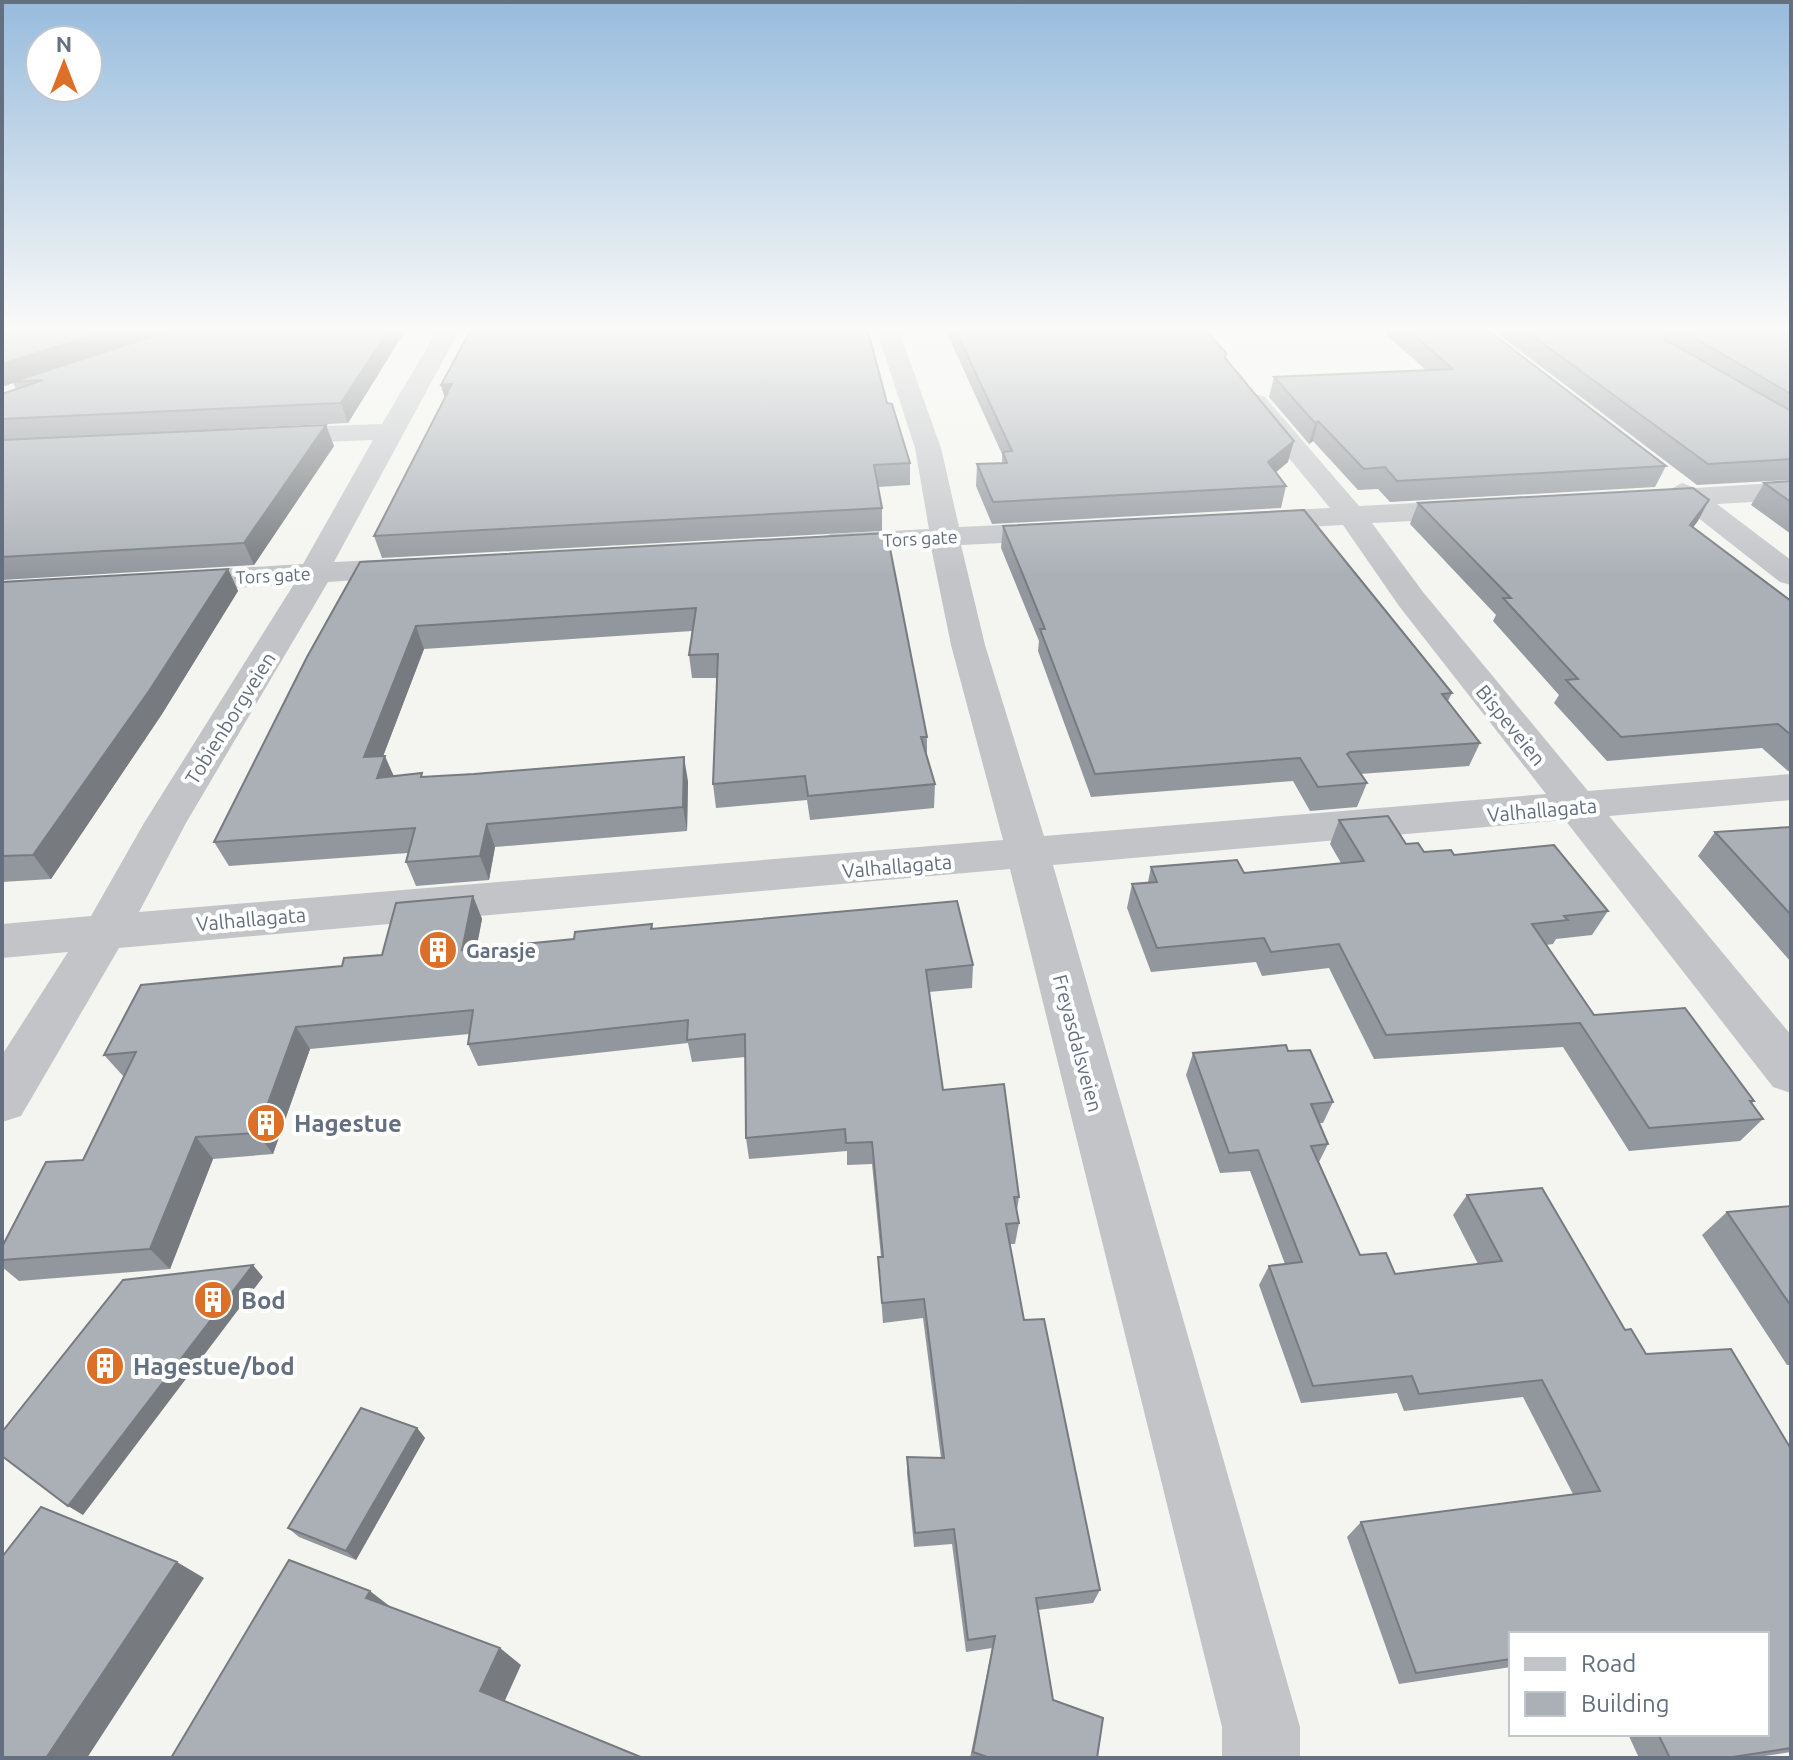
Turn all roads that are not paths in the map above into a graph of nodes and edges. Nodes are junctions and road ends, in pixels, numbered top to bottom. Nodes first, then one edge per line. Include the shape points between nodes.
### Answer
1 (399, 413) edge
2 (916, 413) edge
3 (1265, 413) edge
4 (388, 432) junction
5 (244, 438) edge
6 (1652, 469) edge
7 (1791, 491) edge
8 (1690, 498) junction
9 (1613, 502) edge
10 (1505, 508) edge
11 (1352, 516) junction
12 (1227, 522) edge
13 (1086, 529) edge
14 (945, 537) junction
15 (804, 545) edge
16 (443, 566) edge
17 (317, 573) junction
18 (1791, 575) edge
19 (144, 583) edge
20 (1791, 787) edge
21 (1577, 807) junction
22 (1026, 855) junction
23 (106, 931) junction
24 (2, 941) edge
25 (1791, 1072) edge
26 (2, 1100) edge
27 (1261, 1758) edge

1 - 4 street, Tobienborgveien
2 - 14 street, Freyasdalsveien
3 - 11 street, Bispeveien
4 - 5 street
4 - 17 street, Tobienborgveien via 319,560
6 - 8 street
7 - 8 street
8 - 9 street
8 - 18 street
10 - 11 street
11 - 12 street
11 - 21 street, Bispeveien via 1411,599
13 - 14 street, Tors gate
14 - 15 street, Tors gate
14 - 22 street, Freyasdalsveien via 956,600
16 - 17 street, Tors gate
17 - 19 street, Tors gate
17 - 23 street, Tobienborgveien via 165,823
20 - 21 street, Valhallagata
21 - 22 street, Valhallagata
21 - 25 street, Bispeveien
22 - 23 street, Valhallagata
22 - 27 street, Freyasdalsveien via 1257,1712
23 - 24 street, Valhallagata
23 - 26 street, Tobienborgveien

